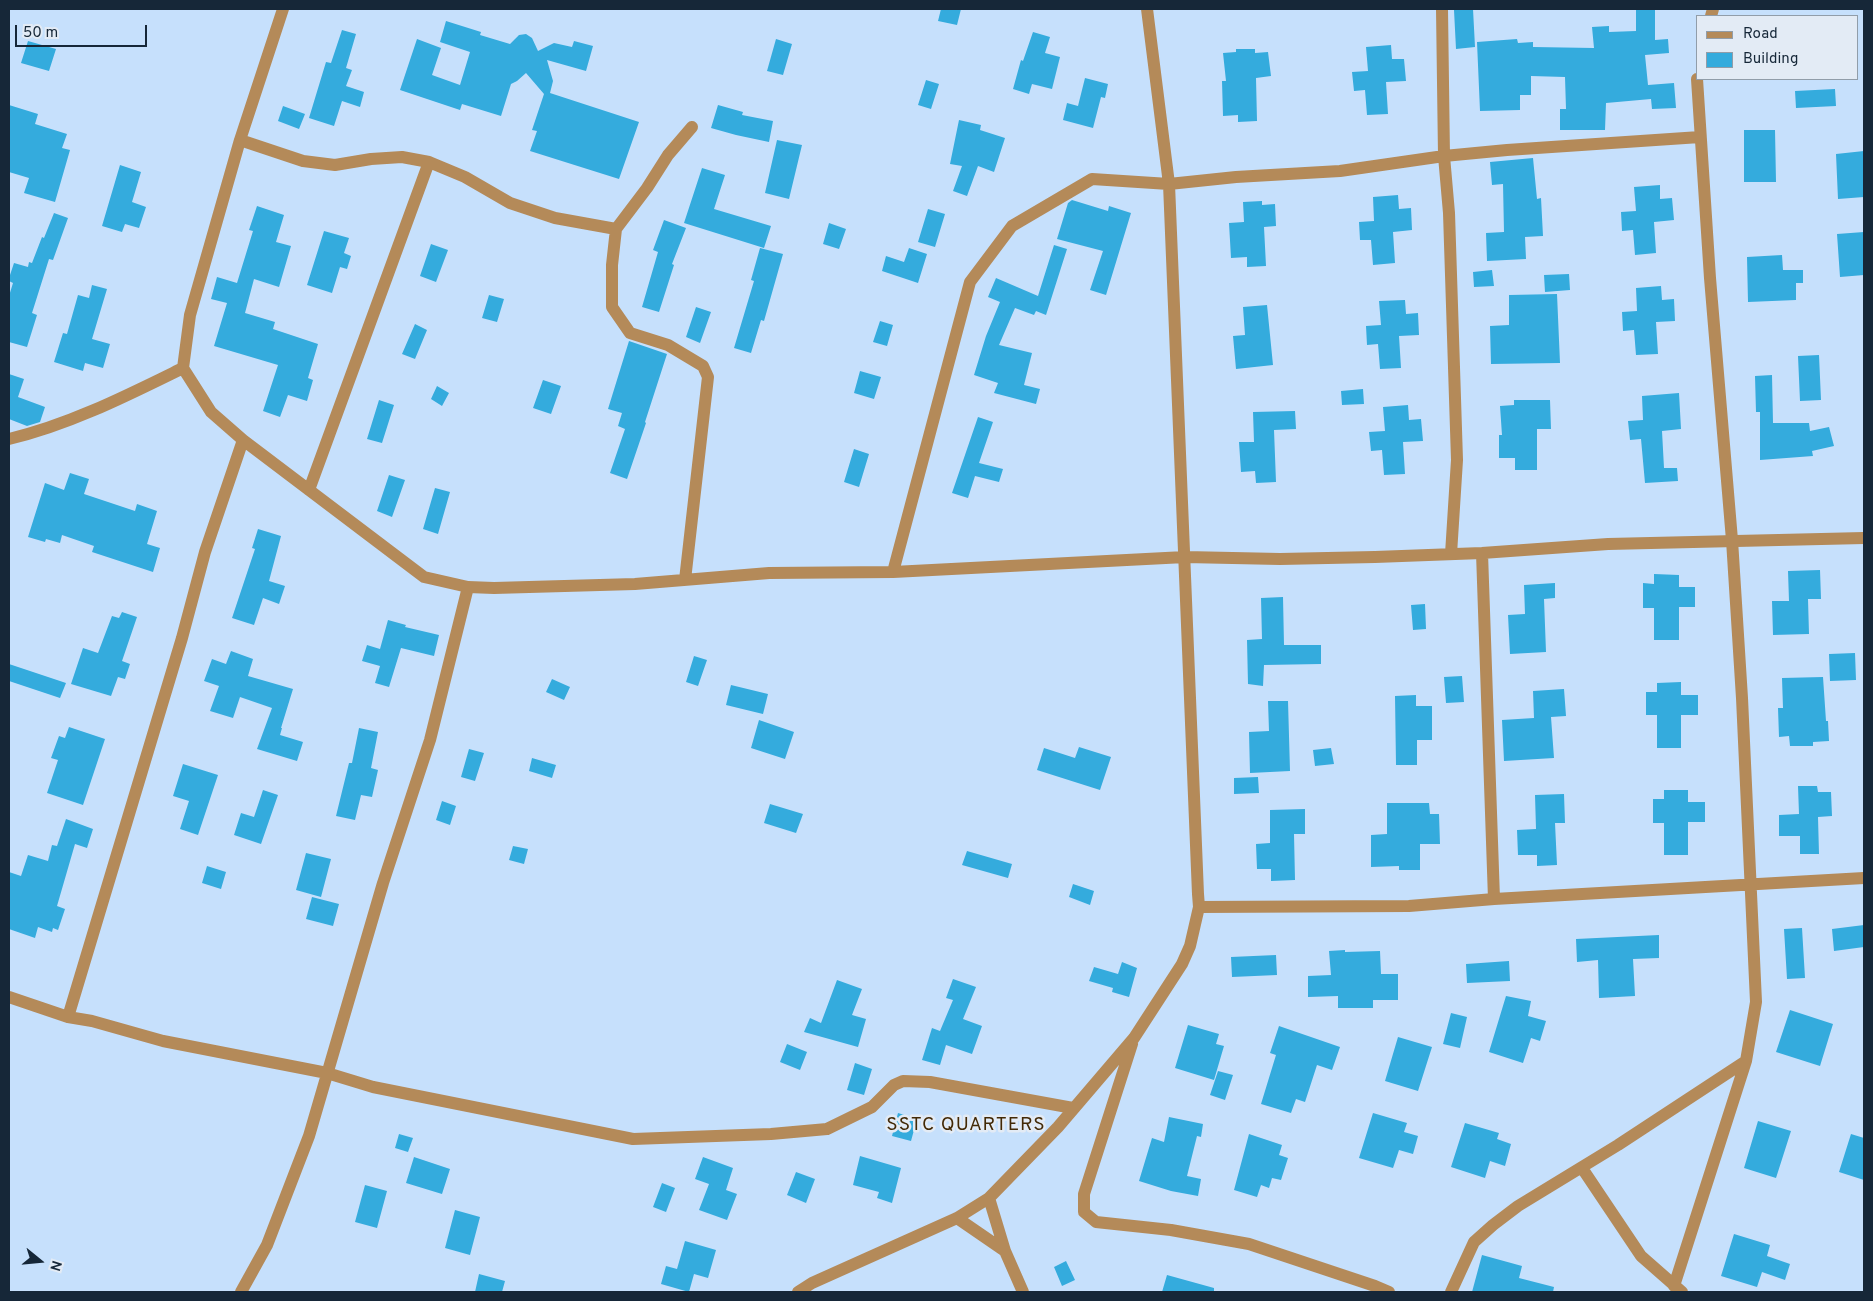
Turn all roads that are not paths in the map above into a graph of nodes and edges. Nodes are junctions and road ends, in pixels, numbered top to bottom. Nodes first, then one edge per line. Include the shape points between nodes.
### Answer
1 (283, 9) edge
2 (1147, 9) edge
3 (1442, 9) edge
4 (1697, 80) edge
5 (692, 127) dead end
6 (1700, 137) junction
7 (240, 140) junction
8 (1444, 156) junction
9 (429, 162) junction
10 (1169, 184) junction
11 (616, 229) junction
12 (183, 368) junction
13 (9, 439) edge
14 (243, 440) junction
15 (309, 490) junction
16 (1864, 538) edge
17 (1732, 540) junction
18 (1482, 553) junction
19 (1451, 554) junction
20 (1185, 557) junction
21 (894, 572) junction
22 (685, 580) junction
23 (468, 588) junction
24 (1864, 878) edge
25 (1751, 884) junction
26 (1494, 899) junction
27 (1198, 907) junction
28 (9, 997) edge
29 (68, 1017) junction
30 (1134, 1038) junction
31 (1746, 1061) junction
32 (327, 1073) junction
33 (1073, 1108) junction
34 (1582, 1168) junction
35 (989, 1198) junction
36 (957, 1218) junction
37 (1005, 1251) junction
38 (1678, 1289) edge
39 (241, 1292) edge
40 (798, 1292) edge
41 (1023, 1292) edge
42 (1389, 1292) edge
43 (1450, 1292) edge

1 - 7 street
2 - 10 street
3 - 8 street
4 - 6 street
5 - 11 street via 668,155
6 - 8 street
6 - 17 street
7 - 9 street via 302,161 334,165 402,157
7 - 12 street via 190,315
8 - 10 street via 1340,171
8 - 19 street via 1458,460
9 - 11 street via 465,177 510,203 555,218
9 - 15 street
10 - 20 street
10 - 21 street via 1092,179 1012,226 970,282
11 - 22 street via 612,307 630,333 668,345 703,366 708,377
12 - 13 street via 115,401
12 - 14 street via 211,412
14 - 15 street
14 - 29 street via 205,552
15 - 23 street via 424,577
16 - 17 street
17 - 18 street
17 - 25 street
18 - 19 street
18 - 26 street
19 - 20 street via 1375,558
20 - 21 street
20 - 27 street
21 - 22 street via 769,573
22 - 23 street
23 - 32 street via 430,740
24 - 25 street
25 - 26 street
25 - 31 street via 1756,1002
26 - 27 street via 1409,906
27 - 30 street via 1190,946 1182,964
28 - 29 street
29 - 32 street via 163,1041
30 - 33 street
30 - 42 street via 1084,1194 1084,1212 1096,1222 1171,1230 1249,1244
31 - 34 street
31 - 38 street
32 - 33 street via 373,1087 633,1139 827,1129 872,1108 894,1085 903,1081 930,1082
32 - 39 street via 309,1136 267,1245
33 - 35 street
34 - 38 street via 1641,1256
34 - 43 street via 1518,1206 1486,1230 1474,1242
35 - 36 street
35 - 37 street
36 - 37 street
36 - 40 street
37 - 41 street

